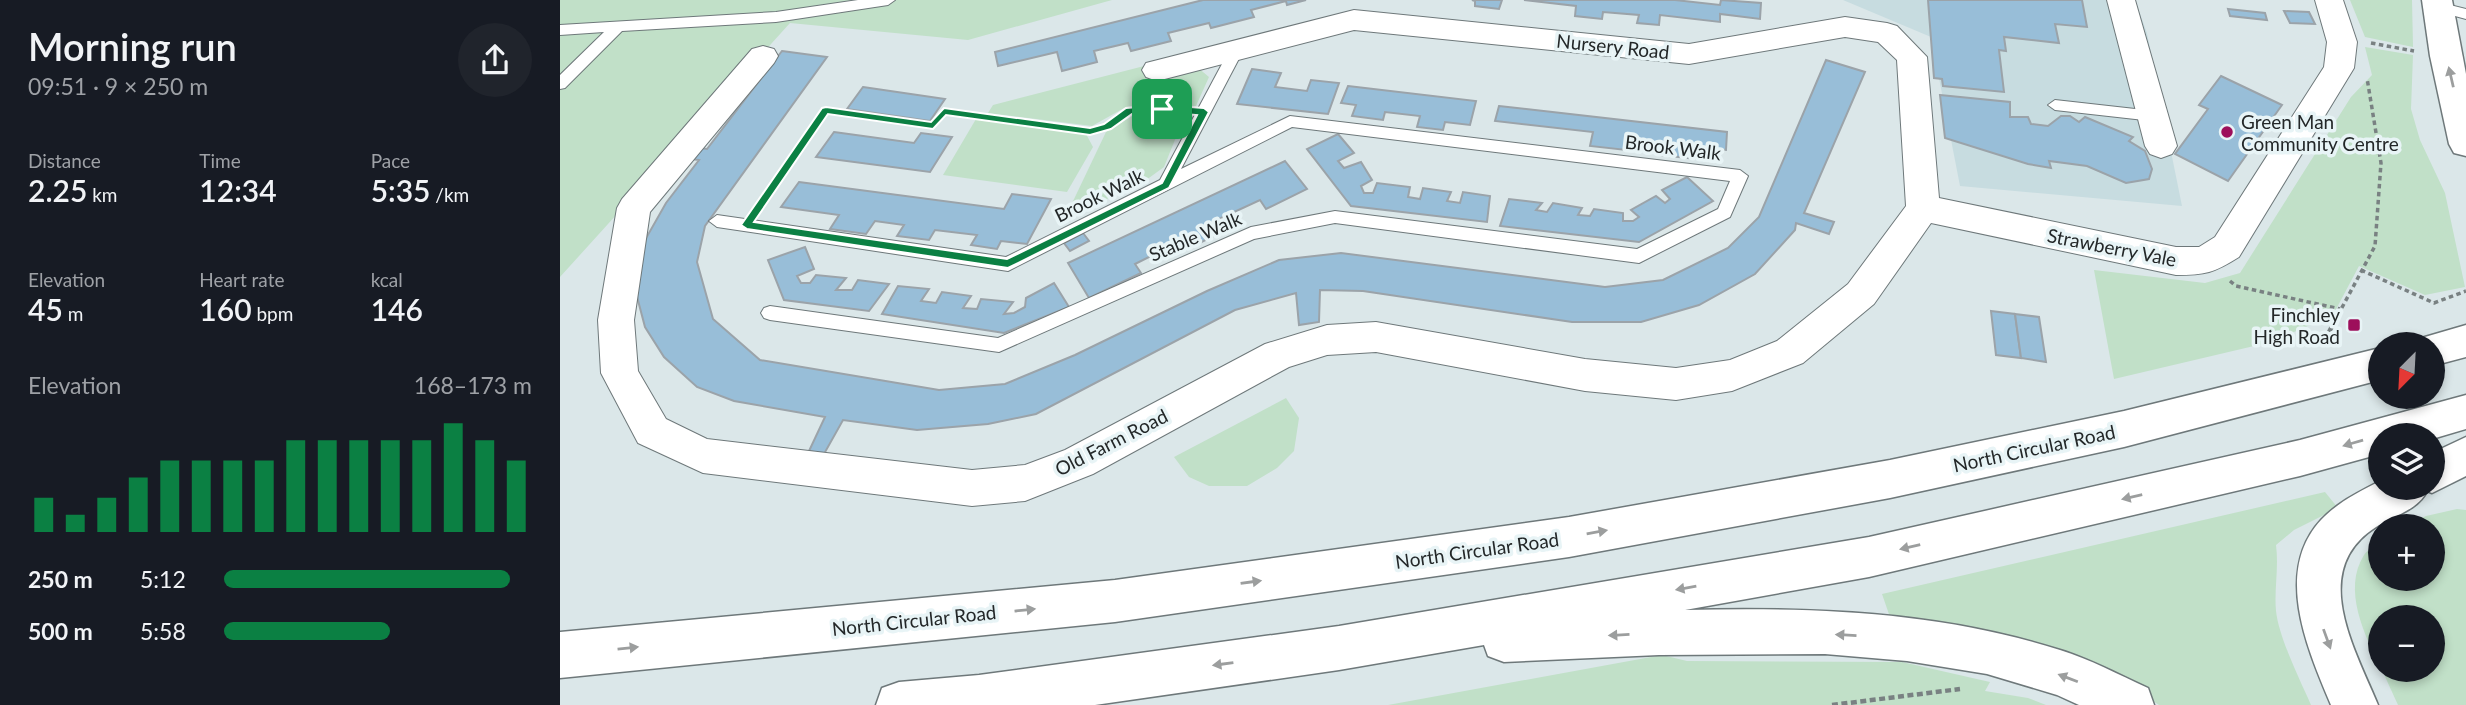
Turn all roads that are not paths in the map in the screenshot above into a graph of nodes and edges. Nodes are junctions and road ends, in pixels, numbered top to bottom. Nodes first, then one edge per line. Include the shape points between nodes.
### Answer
1 (888, 0) edge
2 (2121, 0) edge
3 (2329, 0) edge
4 (2447, 7) edge
5 (619, 26) junction
6 (560, 30) edge
7 (1237, 49) junction
8 (763, 56) dead end
9 (1157, 70) dead end
10 (560, 84) edge
11 (2055, 105) dead end
12 (2153, 116) junction
13 (2466, 144) edge
14 (2161, 146) dead end
15 (1740, 176) joint
16 (1165, 186) junction
17 (1923, 208) junction
18 (717, 220) dead end
19 (770, 313) dead end
20 (2466, 341) edge
21 (2445, 347) edge
22 (2368, 367) edge
23 (2466, 411) edge
24 (2466, 456) edge
25 (2445, 467) edge
26 (2386, 500) edge
27 (1339, 648) junction
28 (560, 655) edge
29 (899, 705) edge
30 (2131, 705) edge
31 (2355, 705) edge

1 - 5 lane via 776,16
2 - 12 street
3 - 17 street, Strawberry Vale via 2342,37 2339,68 2227,247 2205,261 2176,261
13 -> 4 main road
5 - 6 lane
5 - 10 lane
7 - 9 street, Nursery Road
7 - 16 lane
7 - 17 street, Nursery Road via 1354,20 1689,54 1845,27 1887,33 1912,57
8 - 17 street, Old Farm Road via 644,210 616,320 620,373 653,431 703,456 972,488 1025,483 1079,462 1278,355 1327,340 1376,337 1585,375 1676,384 1732,375 1790,352 1861,293
11 - 12 lane
12 - 14 street
15 - 16 lane, Brook Walk via 1290,121
15 - 19 lane, Stable Walk via 1724,213 1639,256 1335,217 1251,233 999,345
16 - 18 lane, Brook Walk via 1008,264
20 - 21 main road
28 -> 22 main road, North Circular Road via 1115,601 1569,537 1890,479 2111,432
23 -> 27 main road via 2300,458 1869,557
24 - 25 main road
26 -> 31 main road via 2353,519 2330,543 2320,572 2317,597 2322,625
27 -> 29 main road
30 -> 27 main road via 2012,659 1948,644 1894,638 1699,631

